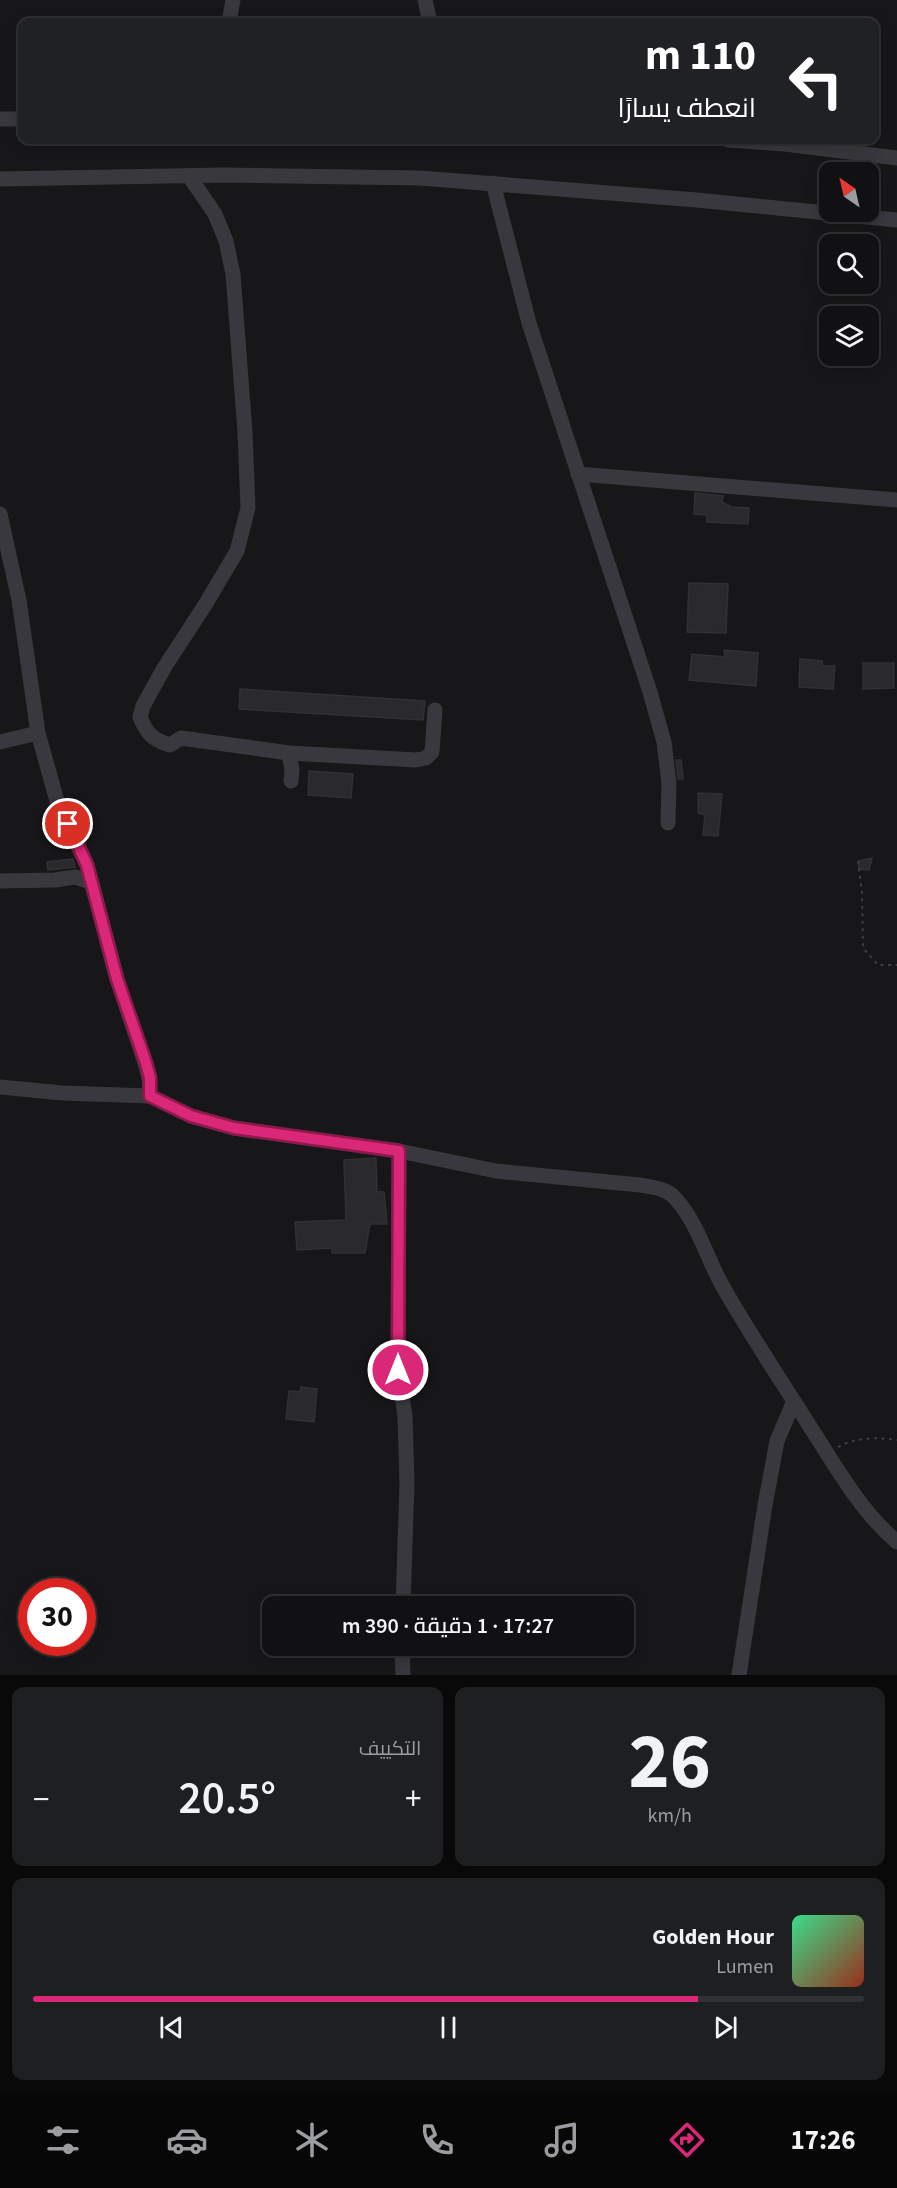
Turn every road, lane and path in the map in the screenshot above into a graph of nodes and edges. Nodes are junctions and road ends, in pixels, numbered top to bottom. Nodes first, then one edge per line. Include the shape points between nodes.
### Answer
1 (233, 0) edge
2 (425, 0) edge
3 (230, 18) edge
4 (429, 18) edge
5 (0, 119) edge
6 (18, 119) edge
7 (785, 144) edge
8 (897, 158) edge
9 (189, 176) junction
10 (0, 179) edge
11 (493, 183) junction
12 (897, 220) edge
13 (578, 474) junction
14 (897, 500) edge
15 (0, 514) edge
16 (435, 710) dead end
17 (38, 733) junction
18 (0, 742) edge
19 (289, 753) junction
20 (291, 781) dead end
21 (668, 823) dead end
22 (858, 861) dead end
23 (0, 880) edge
24 (91, 882) junction
25 (897, 965) edge
26 (0, 1087) edge
27 (150, 1096) junction
28 (399, 1151) junction
29 (794, 1401) junction
30 (897, 1440) edge
31 (827, 1453) junction
32 (897, 1542) edge
33 (403, 1596) edge
34 (402, 1656) edge
35 (403, 1675) edge
36 (739, 1675) edge

1 - 3 street
2 - 4 street
5 - 6 street
7 - 8 street
9 - 10 street
9 - 11 street via 420,178
9 - 19 street via 215,214 233,274 248,508 237,551 140,717 150,736 170,745 180,738
11 - 12 street
11 - 13 street via 529,323
13 - 14 street
13 - 21 street via 664,742
15 - 17 street via 19,600
16 - 19 street via 432,752 426,758
17 - 18 street
17 - 24 street via 57,801
19 - 20 street
22 - 25 path via 863,948 878,965
23 - 24 street via 75,877
24 - 27 street via 117,979 146,1063
26 - 27 street
27 - 28 street via 191,1116 234,1128
28 - 29 street via 496,1171 640,1185 672,1195 691,1221 734,1307
28 - 33 street via 398,1370 405,1416 407,1484
29 - 31 street
29 - 36 street via 777,1441
30 - 31 path via 875,1437 847,1442
31 - 32 street via 882,1529
34 - 35 street

